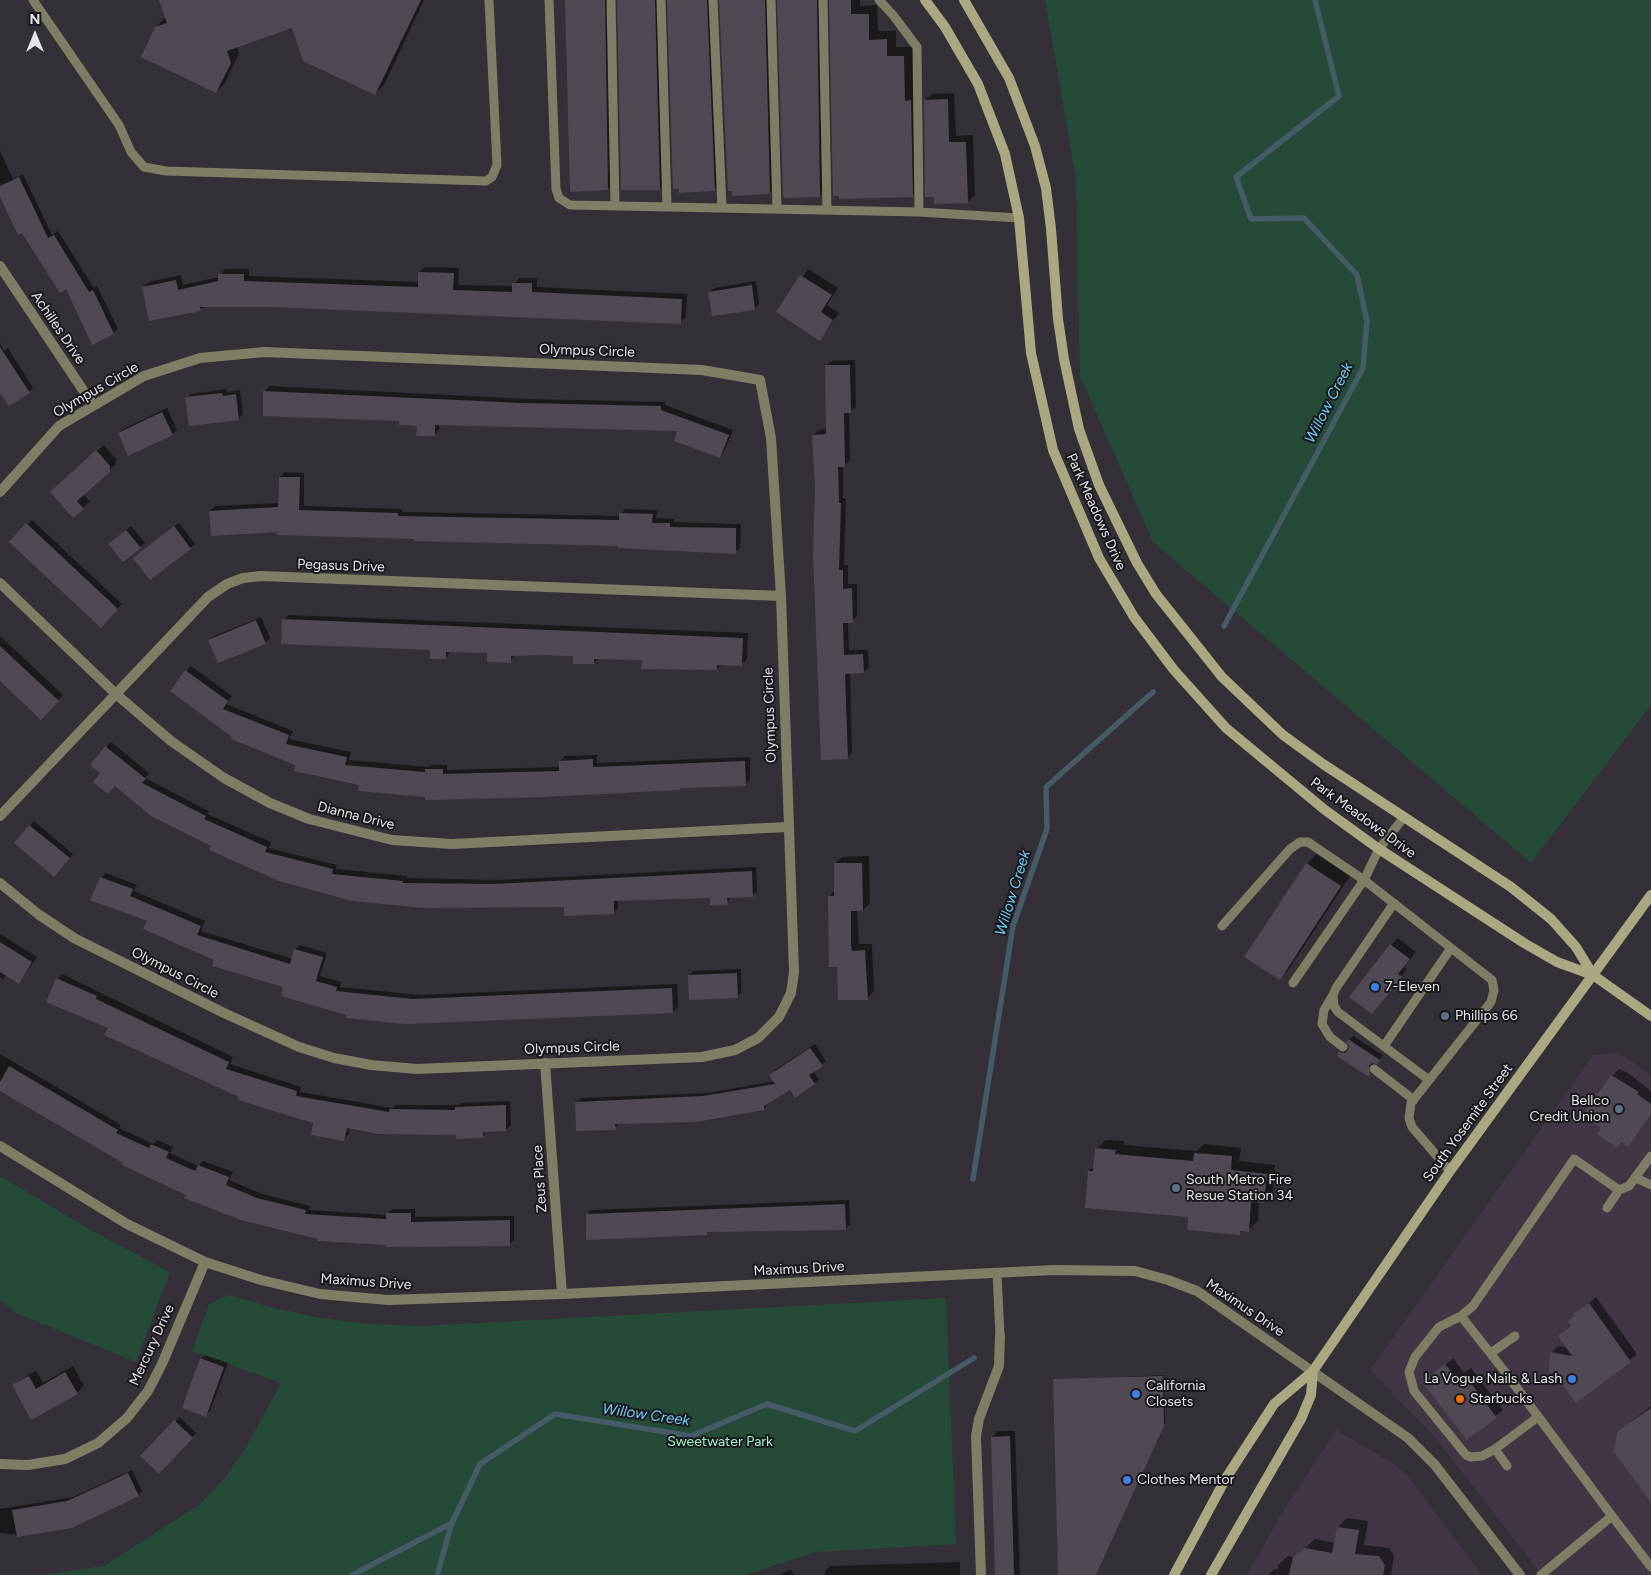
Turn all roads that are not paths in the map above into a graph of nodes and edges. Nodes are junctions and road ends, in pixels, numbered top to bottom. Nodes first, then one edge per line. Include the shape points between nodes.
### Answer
1 (33, 0) edge
2 (489, 0) edge
3 (549, 0) edge
4 (611, 0) edge
5 (662, 0) edge
6 (713, 0) edge
7 (771, 0) edge
8 (823, 0) edge
9 (879, 0) edge
10 (925, 0) edge
11 (964, 0) edge
12 (615, 206) junction
13 (667, 207) junction
14 (722, 208) junction
15 (777, 209) junction
16 (827, 210) junction
17 (919, 212) junction
18 (1018, 218) junction
19 (0, 266) edge
20 (93, 405) junction
21 (0, 492) edge
22 (0, 583) edge
23 (780, 596) junction
24 (117, 695) junction
25 (0, 816) edge
26 (1404, 817) junction
27 (787, 827) junction
28 (1379, 849) junction
29 (1364, 880) junction
30 (0, 882) edge
31 (1651, 894) edge
32 (1394, 903) junction
33 (1222, 926) dead end
34 (1451, 948) junction
35 (1593, 975) junction
36 (1293, 983) dead end
37 (1333, 996) junction
38 (1651, 1016) edge
39 (1384, 1046) junction
40 (1343, 1047) dead end
41 (545, 1063) junction
42 (1374, 1069) dead end
43 (1429, 1080) junction
44 (1414, 1100) junction
45 (0, 1146) edge
46 (1651, 1156) edge
47 (1450, 1170) junction
48 (1636, 1178) junction
49 (1651, 1185) edge
50 (1619, 1190) junction
51 (1606, 1208) dead end
52 (205, 1262) junction
53 (997, 1273) junction
54 (562, 1294) junction
55 (1461, 1316) junction
56 (1000, 1336) joint
57 (1515, 1336) dead end
58 (1491, 1353) junction
59 (1313, 1371) junction
60 (1538, 1417) junction
61 (1495, 1449) junction
62 (0, 1464) edge
63 (1507, 1466) dead end
64 (1612, 1516) junction
65 (1651, 1567) edge
66 (981, 1575) edge
67 (1174, 1575) edge
68 (1211, 1575) edge
69 (1520, 1575) edge
70 (1541, 1575) edge

1 - 2 lane via 118,125 131,152 144,167 166,171 486,181 492,177 497,165
3 - 12 lane via 556,189 560,198 570,205
4 - 12 lane
5 - 13 lane
6 - 14 lane
7 - 15 lane
8 - 16 lane
9 - 17 lane via 917,47
10 - 18 main road, Park Meadows Drive via 945,27 978,84 1005,154
11 - 26 main road, Park Meadows Drive via 1009,78 1035,146 1048,204 1058,319 1079,429 1099,485 1137,563 1197,650 1222,678 1284,735
12 - 13 lane
13 - 14 lane
14 - 15 lane
15 - 16 lane
16 - 17 lane
17 - 18 lane
18 - 28 main road, Park Meadows Drive via 1037,388 1054,450 1099,558 1134,617 1200,701 1253,752
19 - 20 street, Achilles Drive
20 - 21 street, Olympus Circle via 59,426
20 - 23 street, Olympus Circle via 144,376 200,358 264,352 702,370 760,380 771,438
22 - 24 street, Dianna Drive
23 - 24 street, Pegasus Drive via 262,576 243,578 226,584 208,597
23 - 27 street, Olympus Circle
24 - 25 street, Pegasus Drive
24 - 27 street, Dianna Drive via 171,741 224,778 270,803 309,820 392,840 452,844
26 - 28 lane
26 - 35 main road, Park Meadows Drive via 1511,887 1551,919 1576,947
27 - 41 street, Olympus Circle via 794,972 791,993 779,1017 758,1038 736,1050 702,1056
28 - 29 lane
28 - 35 main road, Park Meadows Drive via 1524,944 1557,962
29 - 32 lane
29 - 33 lane via 1308,842 1300,842 1290,849
29 - 36 lane
30 - 41 street, Olympus Circle via 38,914 74,938 224,1013 334,1058 417,1069
31 - 35 main road, South Yosemite Street
32 - 34 lane
32 - 37 lane
34 - 39 lane
34 - 43 lane via 1492,980 1494,990 1491,1002
35 - 38 main road, Park Meadows Drive
35 - 47 main road, South Yosemite Street
37 - 39 lane via 1338,1012
37 - 40 lane via 1324,1010 1322,1024 1330,1037
39 - 43 lane
41 - 54 street, Zeus Place
42 - 44 lane
43 - 44 lane
44 - 47 lane via 1409,1118 1412,1127
45 - 52 street, Maximus Drive via 127,1224
46 - 48 lane
47 - 59 main road, South Yosemite Street
48 - 49 lane
48 - 50 lane
50 - 51 lane
50 - 55 lane via 1574,1159 1473,1306
52 - 54 street, Maximus Drive via 320,1294 378,1300
52 - 62 street, Mercury Drive via 162,1364 148,1391 127,1418 98,1443 65,1459 28,1465
53 - 54 street, Maximus Drive
53 - 56 lane
53 - 59 street, Maximus Drive via 1135,1271 1168,1280 1197,1291
55 - 58 lane
55 - 61 lane via 1438,1327 1415,1357 1409,1372 1410,1384 1466,1455 1482,1456
56 - 66 street via 999,1366 976,1436
57 - 58 lane
58 - 60 lane
59 - 67 main road, South Yosemite Street via 1274,1404 1226,1478
59 - 68 main road, South Yosemite Street via 1311,1395 1301,1419
59 - 69 street, Maximus Drive via 1415,1445 1435,1465
60 - 61 lane
60 - 64 lane
61 - 63 lane
64 - 65 lane
64 - 70 lane

